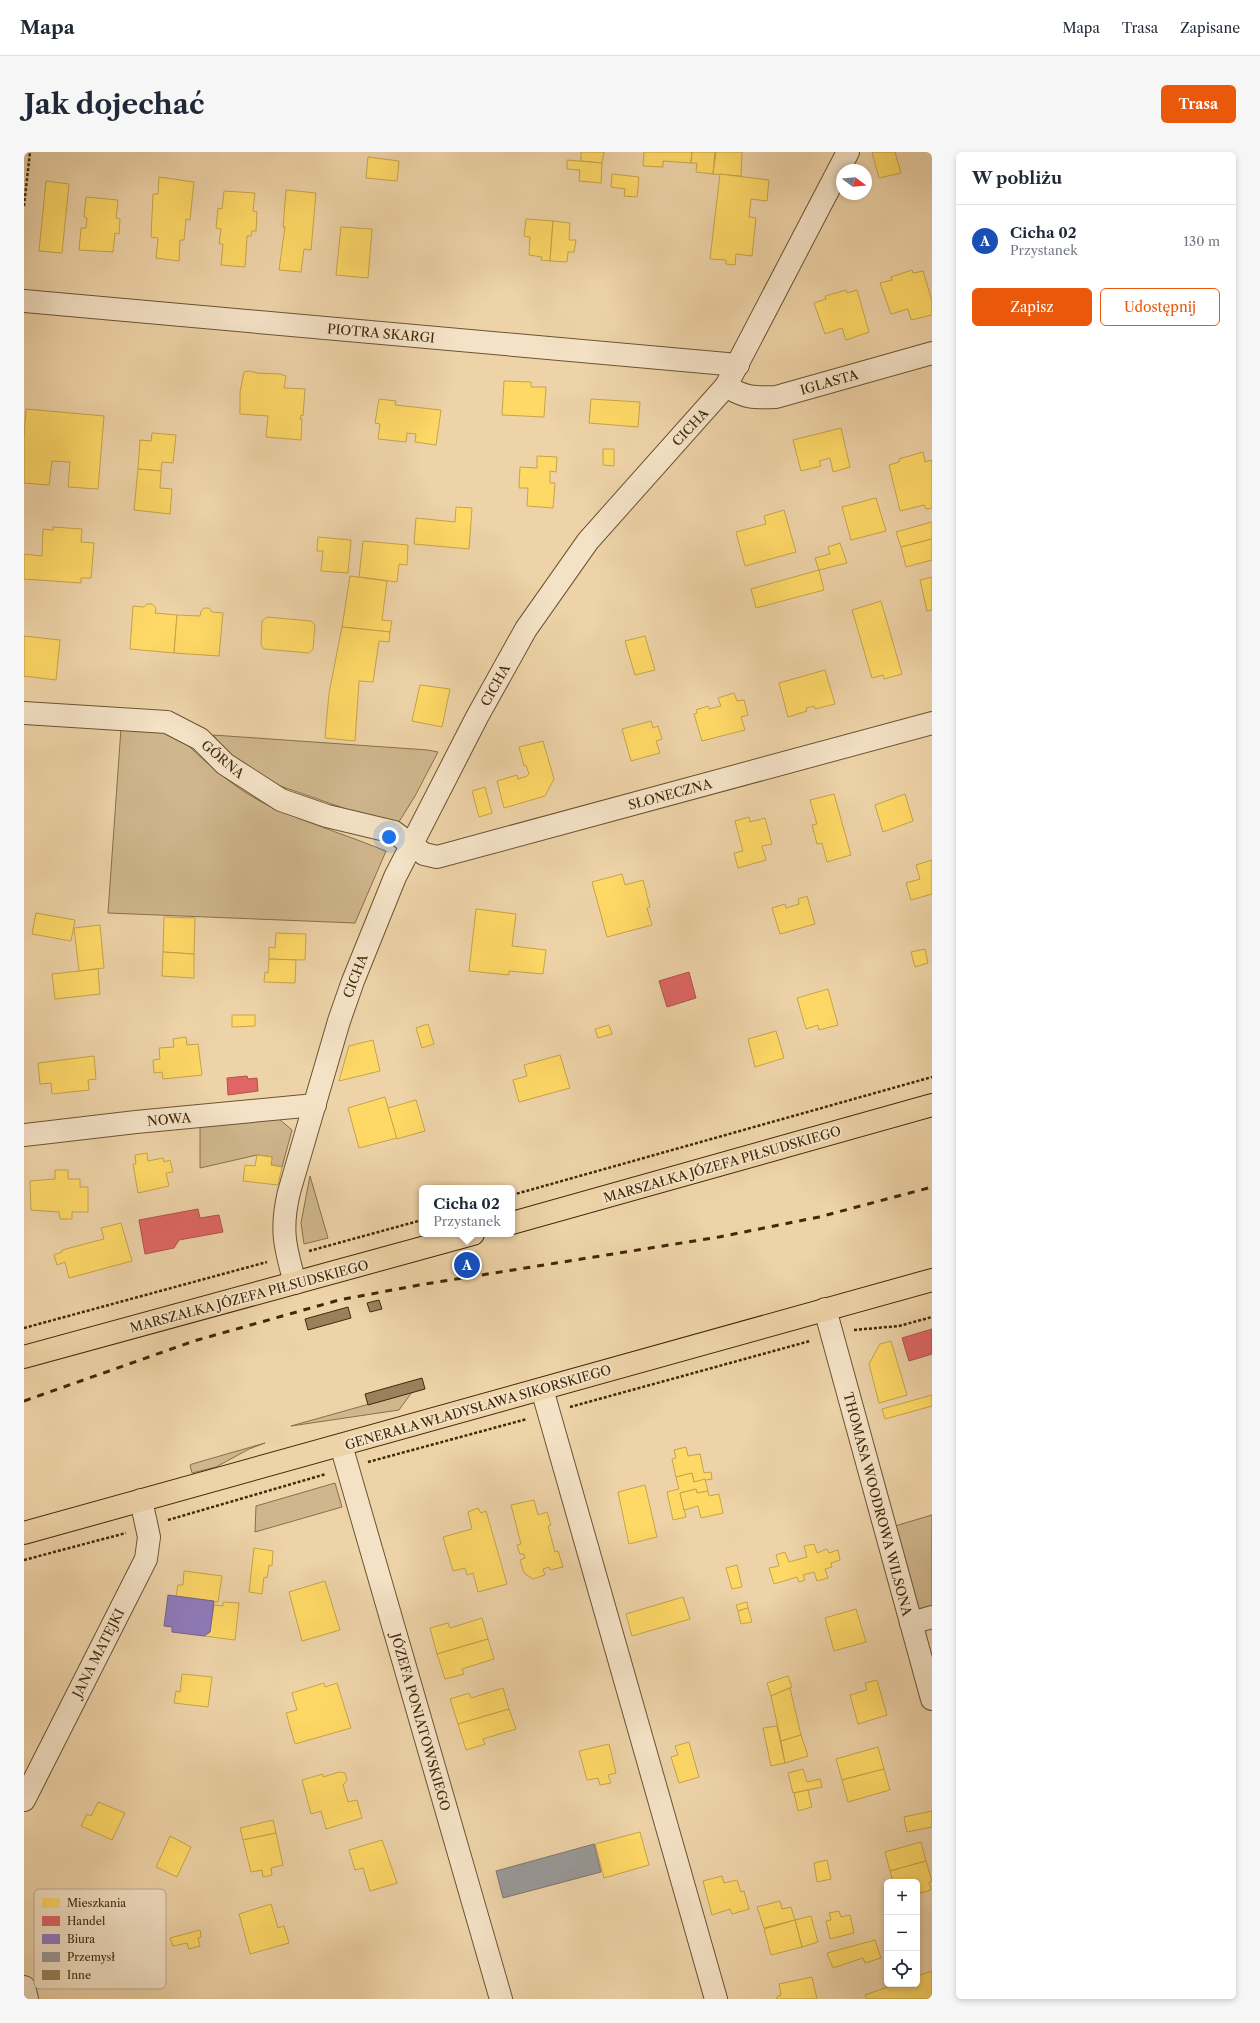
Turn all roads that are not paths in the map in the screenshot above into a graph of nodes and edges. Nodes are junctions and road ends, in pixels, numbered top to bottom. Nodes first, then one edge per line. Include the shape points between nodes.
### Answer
1 (848, 152) edge
2 (24, 301) edge
3 (932, 353) edge
4 (738, 365) junction
5 (726, 386) junction
6 (24, 713) edge
7 (932, 723) edge
8 (411, 844) junction
9 (315, 1105) junction
10 (932, 1105) edge
11 (24, 1135) edge
12 (515, 1222) edge
13 (462, 1237) edge
14 (932, 1280) edge
15 (296, 1283) junction
16 (825, 1309) junction
17 (24, 1357) edge
18 (542, 1389) junction
19 (341, 1445) junction
20 (141, 1500) junction
21 (24, 1533) edge
22 (932, 1617) edge
23 (911, 1623) junction
24 (932, 1699) edge
25 (24, 1800) edge
26 (24, 1987) edge
27 (28, 1999) edge
28 (501, 1999) edge
29 (716, 1999) edge

1 - 4 street, CICHA
2 - 4 street, PIOTRA SKARGI
3 - 5 street, IGLASTA via 776,397 752,398
4 - 5 street, CICHA
5 - 8 street, CICHA via 588,541 526,628
6 - 8 street, GÓRNA via 167,722 200,739 225,764 281,800 327,816 394,832
7 - 8 street, SŁONECZNA via 437,857 424,854
8 - 9 street, CICHA via 352,981
9 - 11 street, NOWA
9 - 15 street, CICHA via 284,1212 283,1235
10 - 12 main road, MARSZAŁKA JÓZEFA PIŁSUDSKIEGO
13 - 15 main road, MARSZAŁKA JÓZEFA PIŁSUDSKIEGO
14 - 16 main road, GENERAŁA WŁADYSŁAWA SIKORSKIEGO
15 - 17 main road, MARSZAŁKA JÓZEFA PIŁSUDSKIEGO
16 - 18 main road, GENERAŁA WŁADYSŁAWA SIKORSKIEGO
16 - 23 street, THOMASA WOODROWA WILSONA
18 - 19 main road, GENERAŁA WŁADYSŁAWA SIKORSKIEGO
18 - 29 street
19 - 20 main road, GENERAŁA WŁADYSŁAWA SIKORSKIEGO
19 - 28 street, JÓZEFA PONIATOWSKIEGO
20 - 21 main road, GENERAŁA WŁADYSŁAWA SIKORSKIEGO
20 - 25 street, JANA MATEJKI via 149,1537 146,1559
22 - 23 street
23 - 24 street, THOMASA WOODROWA WILSONA
26 - 27 street

